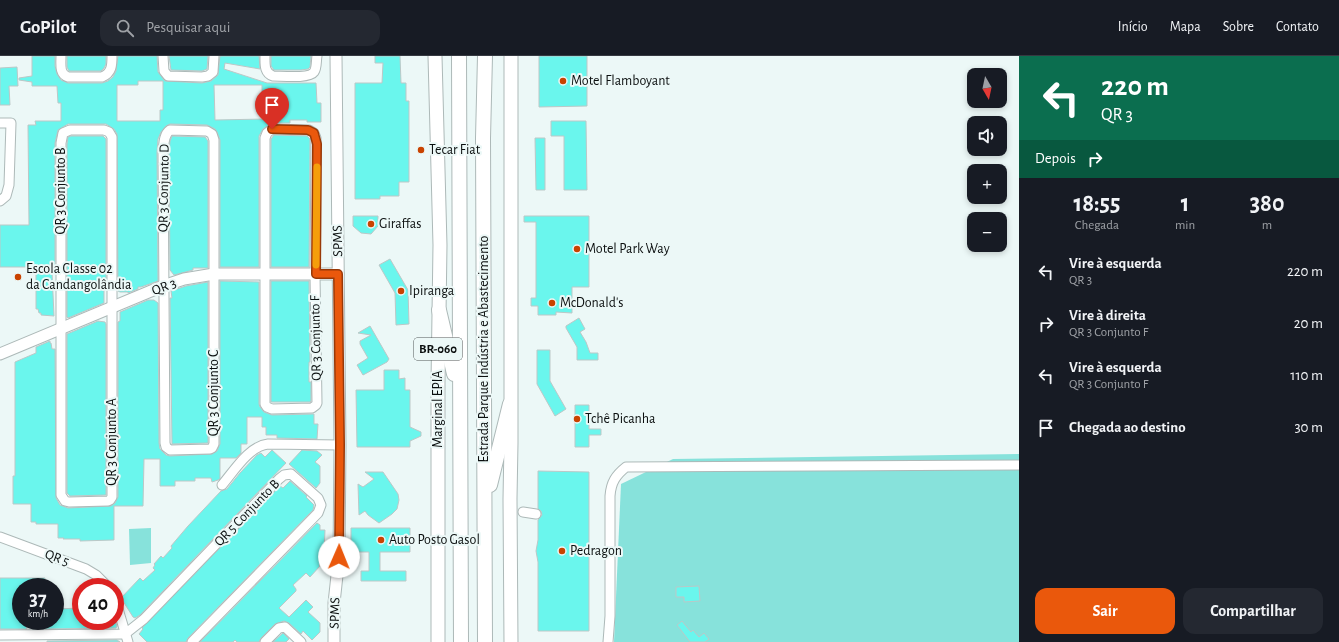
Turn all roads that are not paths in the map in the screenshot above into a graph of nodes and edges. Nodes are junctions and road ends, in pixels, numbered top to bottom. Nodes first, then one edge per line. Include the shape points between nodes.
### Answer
1 (61, 56) edge
2 (112, 56) edge
3 (163, 56) edge
4 (214, 56) edge
5 (265, 56) edge
6 (317, 56) edge
7 (336, 56) edge
8 (435, 56) edge
9 (459, 56) edge
10 (485, 56) edge
11 (510, 56) edge
12 (0, 122) edge
13 (0, 201) edge
14 (214, 274) junction
15 (265, 274) junction
16 (316, 274) junction
17 (338, 274) junction
18 (163, 286) junction
19 (112, 308) junction
20 (439, 310) junction
21 (61, 328) junction
22 (0, 354) edge
23 (459, 399) junction
24 (510, 404) junction
25 (340, 445) junction
26 (1019, 465) edge
27 (222, 485) dead end
28 (485, 505) junction
29 (523, 512) dead end
30 (536, 514) dead end
31 (0, 537) edge
32 (99, 578) edge
33 (0, 635) edge
34 (126, 638) edge
35 (192, 642) edge
36 (265, 642) edge
37 (301, 642) edge
38 (334, 642) edge
39 (438, 642) edge
40 (461, 642) edge
41 (485, 642) edge
42 (511, 642) edge
43 (608, 642) edge

1 - 2 street via 62,72 68,77 102,77 111,70
3 - 4 street via 164,71 168,76 202,77 213,72
5 - 6 street via 266,71 270,76 311,75 316,69
7 - 17 street, SPMS
8 - 20 main road, Marginal EPIA / BR-060 via 440,237
9 - 23 highway, Estrada Parque Indústria e Abastecimento
10 - 28 highway, Estrada Parque Indústria e Abastecimento
11 - 24 main road
12 - 13 street via 11,123 9,185 6,196
14 - 15 street, QR 3
14 - 18 street, QR 3 via 184,279
14 - 18 street, QR 3 Conjunto D via 214,136 207,131 170,130 164,138 163,153
14 - 18 street, QR 3 Conjunto C via 214,444 210,449 170,450 166,447
15 - 16 street, QR 3
15 - 16 street, QR 3 Conjunto F via 265,404 272,409 312,408 316,405
15 - 16 street, QR 3 Conjunto F via 265,138 268,131 276,129 308,130 314,133 316,138
16 - 17 street, QR 3
17 - 25 street, SPMS
18 - 19 street, QR 3
19 - 21 street, QR 3
19 - 21 street, QR 3 Conjunto A via 112,496 108,501 69,502 65,501 62,495
19 - 21 street, QR 3 Conjunto B via 112,137 104,130 66,131 61,143
20 - 23 highway
20 - 39 main road, Marginal EPIA / BR-060
21 - 22 street, QR 3
23 - 40 highway, Estrada Parque Indústria e Abastecimento
24 - 28 highway
24 - 42 main road
25 - 27 street via 258,446
25 - 38 street, SPMS via 339,557 334,603
26 - 43 street via 626,467 619,472 611,486
28 - 41 highway, Estrada Parque Indústria e Abastecimento
29 - 30 street
31 - 32 street, QR 5 via 86,569
33 - 34 street
34 - 35 street, QR 5 Conjunto B via 284,475 291,474 318,498 321,505 318,513
36 - 37 street via 279,628 285,627

